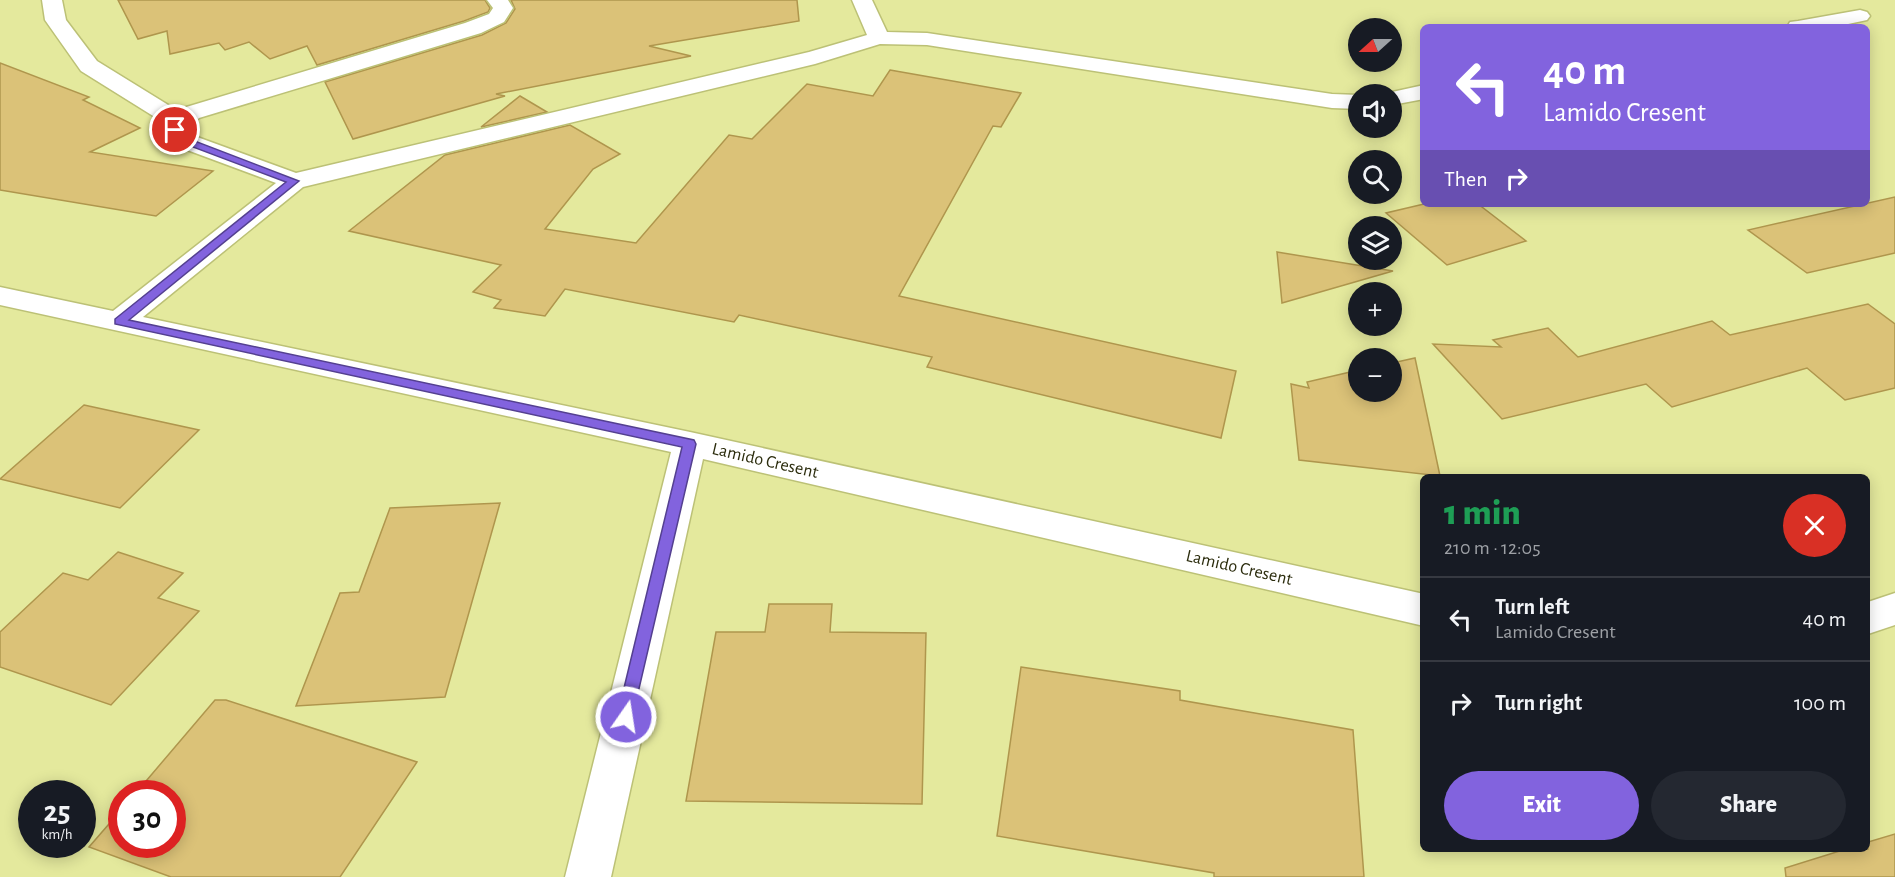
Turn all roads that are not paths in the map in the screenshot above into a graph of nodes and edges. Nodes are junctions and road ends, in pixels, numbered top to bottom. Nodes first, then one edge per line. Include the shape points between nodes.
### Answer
1 (51, 0) edge
2 (497, 0) edge
3 (861, 0) edge
4 (1860, 16) dead end
5 (1815, 24) edge
6 (879, 38) junction
7 (1420, 93) edge
8 (1402, 96) edge
9 (1348, 102) edge
10 (179, 122) junction
11 (294, 181) junction
12 (0, 296) edge
13 (119, 321) junction
14 (690, 444) junction
15 (1420, 609) edge
16 (1895, 609) edge
17 (1870, 617) edge
18 (588, 877) edge

1 - 10 street via 56,20 89,66
2 - 10 street via 503,8 497,18 474,28 191,113
3 - 6 street
4 - 5 street
6 - 9 street via 927,39
6 - 11 street via 803,60
7 - 8 street
10 - 11 street via 175,130 180,139
11 - 13 street
12 - 13 street, Lamido Cresent
13 - 14 street, Lamido Cresent
14 - 15 street, Lamido Cresent
14 - 18 street
16 - 17 street

